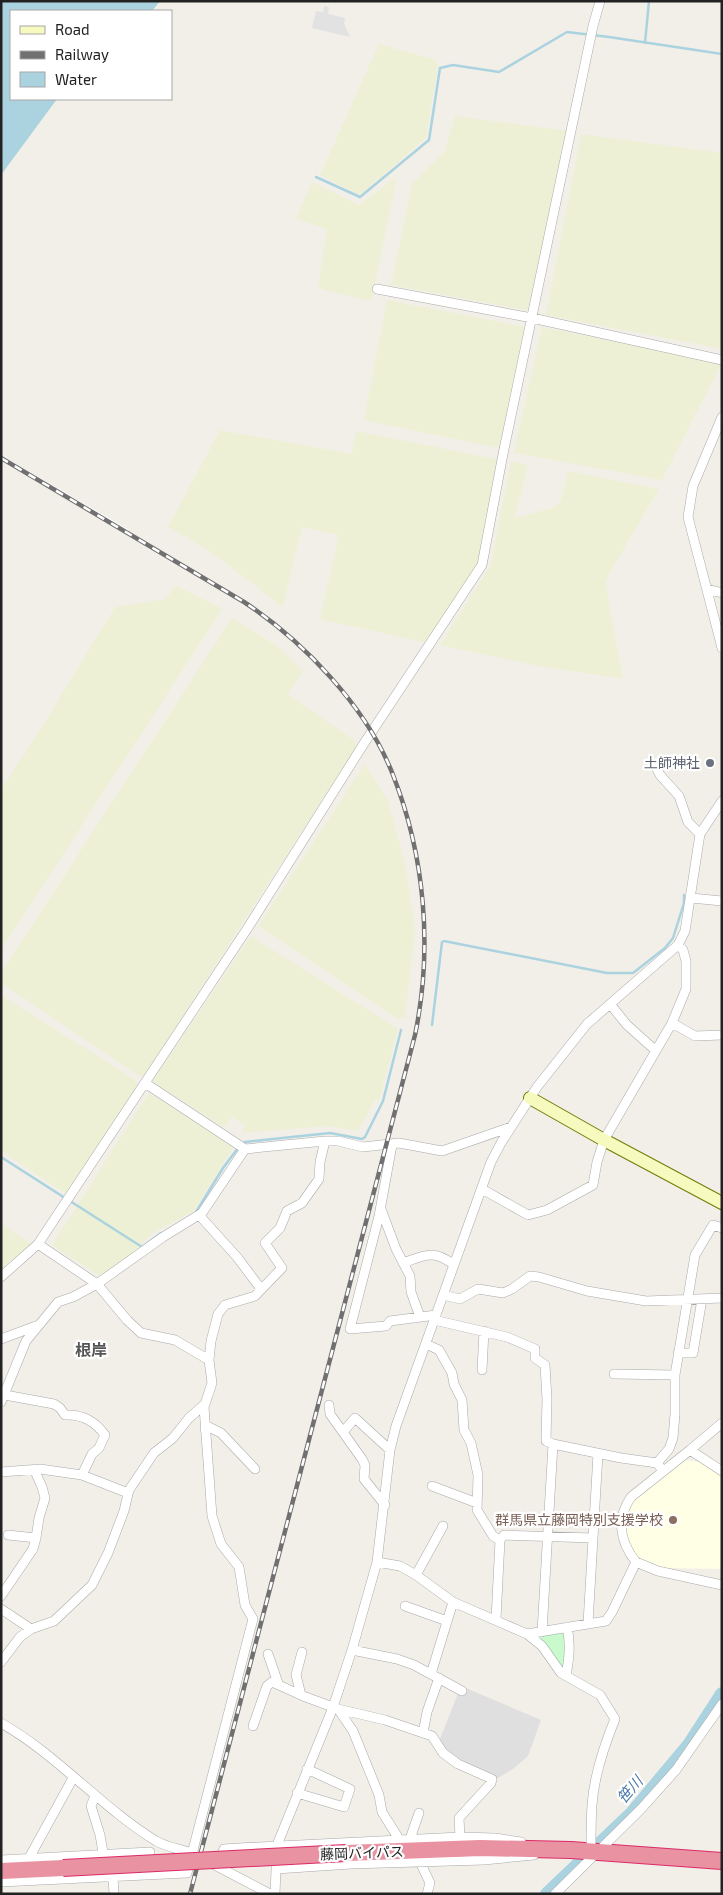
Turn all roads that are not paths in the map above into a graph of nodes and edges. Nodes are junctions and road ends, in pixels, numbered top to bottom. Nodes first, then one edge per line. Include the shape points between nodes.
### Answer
1 (600, 1) edge
2 (377, 289) dead end
3 (532, 318) junction
4 (722, 360) edge
5 (722, 417) edge
6 (707, 589) junction
7 (722, 593) edge
8 (722, 648) edge
9 (656, 767) dead end
10 (722, 801) edge
11 (700, 834) junction
12 (691, 898) junction
13 (722, 901) edge
14 (678, 945) junction
15 (610, 1004) junction
16 (672, 1023) junction
17 (722, 1035) edge
18 (655, 1050) junction
19 (145, 1083) junction
20 (530, 1098) junction
21 (511, 1126) junction
22 (604, 1140) junction
23 (325, 1141) junction
24 (392, 1145) junction
25 (245, 1149) junction
26 (482, 1189) junction
27 (722, 1203) edge
28 (381, 1209) junction
29 (199, 1215) junction
30 (722, 1228) edge
31 (38, 1244) junction
32 (403, 1263) junction
33 (454, 1266) junction
34 (1, 1277) edge
35 (96, 1284) junction
36 (261, 1289) junction
37 (442, 1295) junction
38 (687, 1298) junction
39 (722, 1298) edge
40 (702, 1299) junction
41 (420, 1317) junction
42 (435, 1318) junction
43 (36, 1326) junction
44 (484, 1331) junction
45 (1, 1339) edge
46 (426, 1344) junction
47 (678, 1353) junction
48 (209, 1360) junction
49 (482, 1370) dead end
50 (614, 1374) dead end
51 (675, 1375) junction
52 (3, 1395) edge
53 (205, 1404) junction
54 (329, 1405) dead end
55 (722, 1423) edge
56 (205, 1430) junction
57 (343, 1432) junction
58 (553, 1444) junction
59 (390, 1450) junction
60 (690, 1450) junction
61 (598, 1454) junction
62 (657, 1463) junction
63 (34, 1469) junction
64 (255, 1469) dead end
65 (663, 1471) junction
66 (722, 1471) edge
67 (1, 1472) edge
68 (82, 1475) junction
69 (432, 1486) dead end
70 (128, 1493) junction
71 (477, 1503) junction
72 (384, 1505) junction
73 (443, 1526) dead end
74 (8, 1535) dead end
75 (548, 1536) junction
76 (36, 1538) junction
77 (592, 1538) junction
78 (500, 1540) junction
79 (377, 1562) junction
80 (636, 1562) junction
81 (416, 1575) junction
82 (722, 1585) edge
83 (1, 1596) edge
84 (452, 1602) junction
85 (405, 1606) dead end
86 (1, 1609) edge
87 (496, 1619) junction
88 (447, 1621) junction
89 (588, 1623) junction
90 (567, 1627) junction
91 (31, 1629) junction
92 (542, 1632) junction
93 (528, 1634) junction
94 (352, 1650) junction
95 (302, 1652) dead end
96 (268, 1654) dead end
97 (2, 1661) edge
98 (435, 1676) junction
99 (566, 1676) junction
100 (278, 1683) junction
101 (462, 1692) dead end
102 (301, 1695) junction
103 (722, 1704) edge
104 (336, 1707) junction
105 (1, 1722) edge
106 (253, 1726) dead end
107 (422, 1732) junction
108 (307, 1769) junction
109 (73, 1778) junction
110 (297, 1793) junction
111 (95, 1796) junction
112 (419, 1813) dead end
113 (460, 1837) junction
114 (410, 1839) junction
115 (399, 1840) junction
116 (159, 1842) junction
117 (277, 1845) junction
118 (571, 1850) junction
119 (594, 1851) junction
120 (150, 1852) junction
121 (104, 1853) junction
122 (191, 1853) junction
123 (29, 1858) junction
124 (1, 1860) edge
125 (722, 1861) edge
126 (420, 1862) junction
127 (218, 1867) junction
128 (276, 1869) junction
129 (1, 1871) edge
130 (139, 1876) junction
131 (109, 1877) junction
132 (1, 1882) edge
133 (114, 1894) edge
134 (270, 1894) edge
135 (275, 1894) edge
136 (427, 1894) edge
137 (554, 1894) edge

1 - 3 street
2 - 3 street
3 - 4 street
3 - 19 street via 482,565
5 - 6 street via 693,486 688,518
6 - 7 street
6 - 8 street
9 - 11 street via 679,796 688,822
10 - 11 street
11 - 12 street
12 - 13 street
12 - 14 street via 685,931
14 - 15 street
14 - 16 street via 686,961 686,989
15 - 18 street via 627,1025
15 - 20 street via 587,1024
16 - 17 street via 695,1036
16 - 18 street
18 - 22 street
19 - 25 street
19 - 31 street
20 - 21 street
20 - 22 street
21 - 24 street via 442,1151 399,1143
21 - 26 street via 491,1162
22 - 26 street via 593,1185 547,1210 528,1214
22 - 27 street
23 - 24 street via 363,1147
23 - 25 street
23 - 36 street via 319,1179 302,1203 288,1211 280,1228 265,1243 282,1268
24 - 28 street
25 - 29 street
26 - 33 street
28 - 32 street
28 - 41 street via 350,1329 386,1326 390,1321
29 - 35 street via 163,1236
29 - 36 street
30 - 38 street via 713,1225 695,1255
31 - 34 street
31 - 35 street
32 - 33 street via 427,1254 444,1257
32 - 41 street via 410,1276 411,1292
33 - 37 street
35 - 43 street via 73,1298 58,1302
35 - 48 street via 141,1333 175,1340
36 - 48 street via 255,1296 226,1305 218,1314
37 - 38 street via 460,1299 478,1289 503,1292 530,1276 587,1291 646,1301
37 - 42 street
38 - 40 street
38 - 47 street
39 - 40 street
40 - 47 street via 693,1352
41 - 42 street
42 - 44 street
42 - 46 street
43 - 45 street
43 - 52 street via 26,1341
44 - 49 street
44 - 58 street via 535,1350 535,1358 545,1365 546,1441
46 - 59 street
46 - 71 street via 439,1350 462,1400 464,1430 471,1443 478,1475
47 - 51 street
48 - 53 street via 212,1383
50 - 51 street
51 - 62 street via 673,1438 669,1449
52 - 68 street via 54,1404 65,1415 82,1416 98,1425 105,1435
53 - 56 street
53 - 70 street via 154,1453
54 - 57 street via 330,1414
55 - 60 street
56 - 64 street via 209,1427 221,1433
56 - 122 street via 212,1516 222,1544 239,1567 245,1604 253,1619
57 - 59 street via 355,1418
57 - 72 street via 362,1459 364,1479
58 - 61 street
58 - 75 street
59 - 72 street
60 - 65 street
60 - 66 street
61 - 62 street
61 - 77 street
62 - 65 street
63 - 67 street
63 - 68 street
63 - 76 street via 45,1498
65 - 80 street via 631,1497 624,1507 621,1528
68 - 70 street
69 - 71 street
70 - 91 street via 108,1553 92,1585 54,1621
71 - 78 street via 477,1510 493,1536
72 - 79 street
73 - 81 street
74 - 76 street
75 - 77 street
75 - 78 street via 504,1535
75 - 92 street
76 - 83 street via 33,1549
77 - 89 street
78 - 87 street
79 - 81 street via 400,1566
79 - 94 street
80 - 82 street via 658,1571
80 - 89 street via 606,1621
81 - 84 street
84 - 87 street
84 - 88 street
85 - 88 street
86 - 91 street
87 - 93 street
88 - 98 street
89 - 90 street
90 - 92 street
90 - 99 street via 570,1639
91 - 97 street via 20,1637
92 - 93 street
93 - 99 street
94 - 98 street via 397,1660
94 - 104 street
95 - 102 street via 296,1675
96 - 100 street
98 - 101 street
98 - 107 street
99 - 119 street via 600,1695 615,1719 603,1748 592,1804
100 - 102 street
100 - 106 street via 272,1682 267,1686
102 - 104 street
103 - 119 street via 676,1770 641,1809
104 - 107 street
104 - 108 street
104 - 115 street via 352,1731 379,1795 382,1812
105 - 109 street
107 - 113 street via 432,1736 443,1754 492,1779 459,1818
108 - 110 street
108 - 110 street via 350,1788 344,1807
109 - 111 street
109 - 123 street
110 - 117 street
111 - 116 street
111 - 121 street via 91,1806
112 - 114 street
113 - 114 street
113 - 118 street via 495,1838
114 - 115 street
115 - 117 street
116 - 120 street
116 - 122 street
117 - 127 street via 224,1849
117 - 128 street
118 - 119 highway, 藤岡バイパス
118 - 126 street via 522,1857
118 - 129 highway, 藤岡バイパス, bridge via 480,1848
119 - 125 highway, 藤岡バイパス
119 - 137 street
120 - 121 street
120 - 130 street
121 - 123 street
121 - 131 street
122 - 127 street
122 - 130 street via 187,1873
123 - 124 street
126 - 128 street
126 - 136 street via 430,1884
127 - 134 street
128 - 135 street
130 - 131 street
131 - 132 street
131 - 133 street

